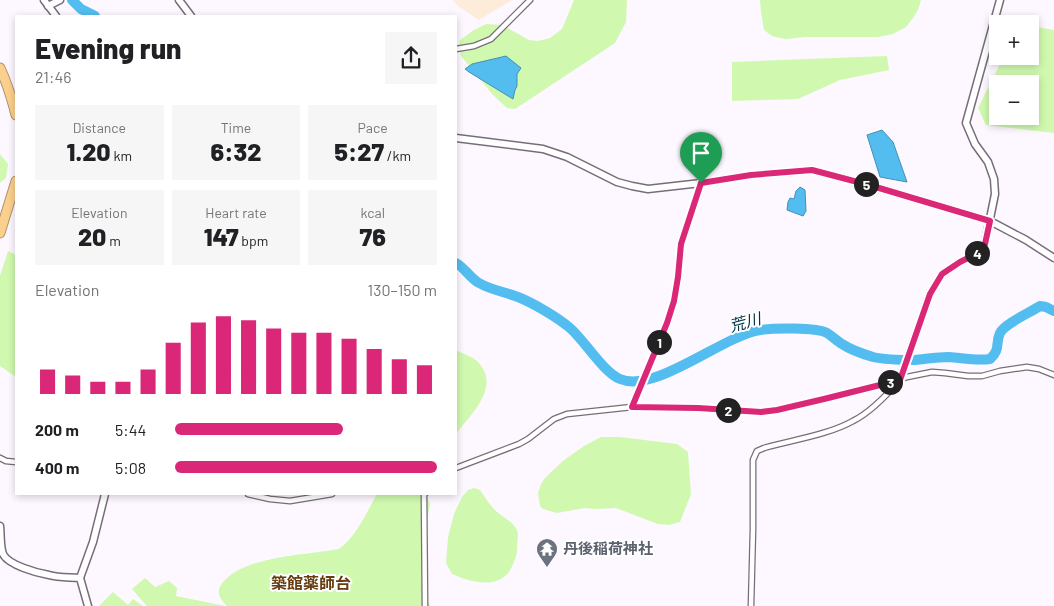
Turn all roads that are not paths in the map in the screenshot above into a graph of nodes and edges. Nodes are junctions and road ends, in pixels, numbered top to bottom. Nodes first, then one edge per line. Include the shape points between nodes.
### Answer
1 (44, 0) edge
2 (179, 0) edge
3 (530, 0) edge
4 (1000, 0) edge
5 (59, 1) edge
6 (48, 6) junction
7 (55, 15) edge
8 (190, 15) edge
9 (457, 49) edge
10 (0, 68) edge
11 (15, 110) edge
12 (457, 138) edge
13 (701, 183) junction
14 (15, 184) edge
15 (990, 221) junction
16 (0, 233) edge
17 (1054, 258) edge
18 (1054, 374) edge
19 (900, 380) junction
20 (632, 407) junction
21 (0, 458) edge
22 (15, 462) edge
23 (457, 468) edge
24 (105, 495) edge
25 (252, 495) edge
26 (326, 495) edge
27 (424, 495) edge
28 (0, 526) edge
29 (80, 578) junction
30 (88, 606) edge
31 (425, 606) edge
32 (751, 606) edge

1 - 6 street
2 - 8 street
3 - 9 street via 491,39
4 - 15 street via 966,123 994,178
5 - 6 street
6 - 7 street
10 - 11 highway
12 - 13 street via 543,149 632,186 648,188
13 - 15 street via 812,170
13 - 20 street via 681,244 674,301
14 - 16 highway
15 - 17 street
15 - 19 street via 985,244 976,254 942,274 930,294
18 - 19 street via 1027,367 982,376 932,372
19 - 20 street via 761,412
19 - 32 street via 890,393 853,421 827,432 757,451 753,460
20 - 23 street via 567,414 554,419 528,440
21 - 22 street
24 - 29 street
25 - 26 street via 290,501
27 - 31 street
28 - 29 street via 3,553 9,561 48,575
29 - 30 street

